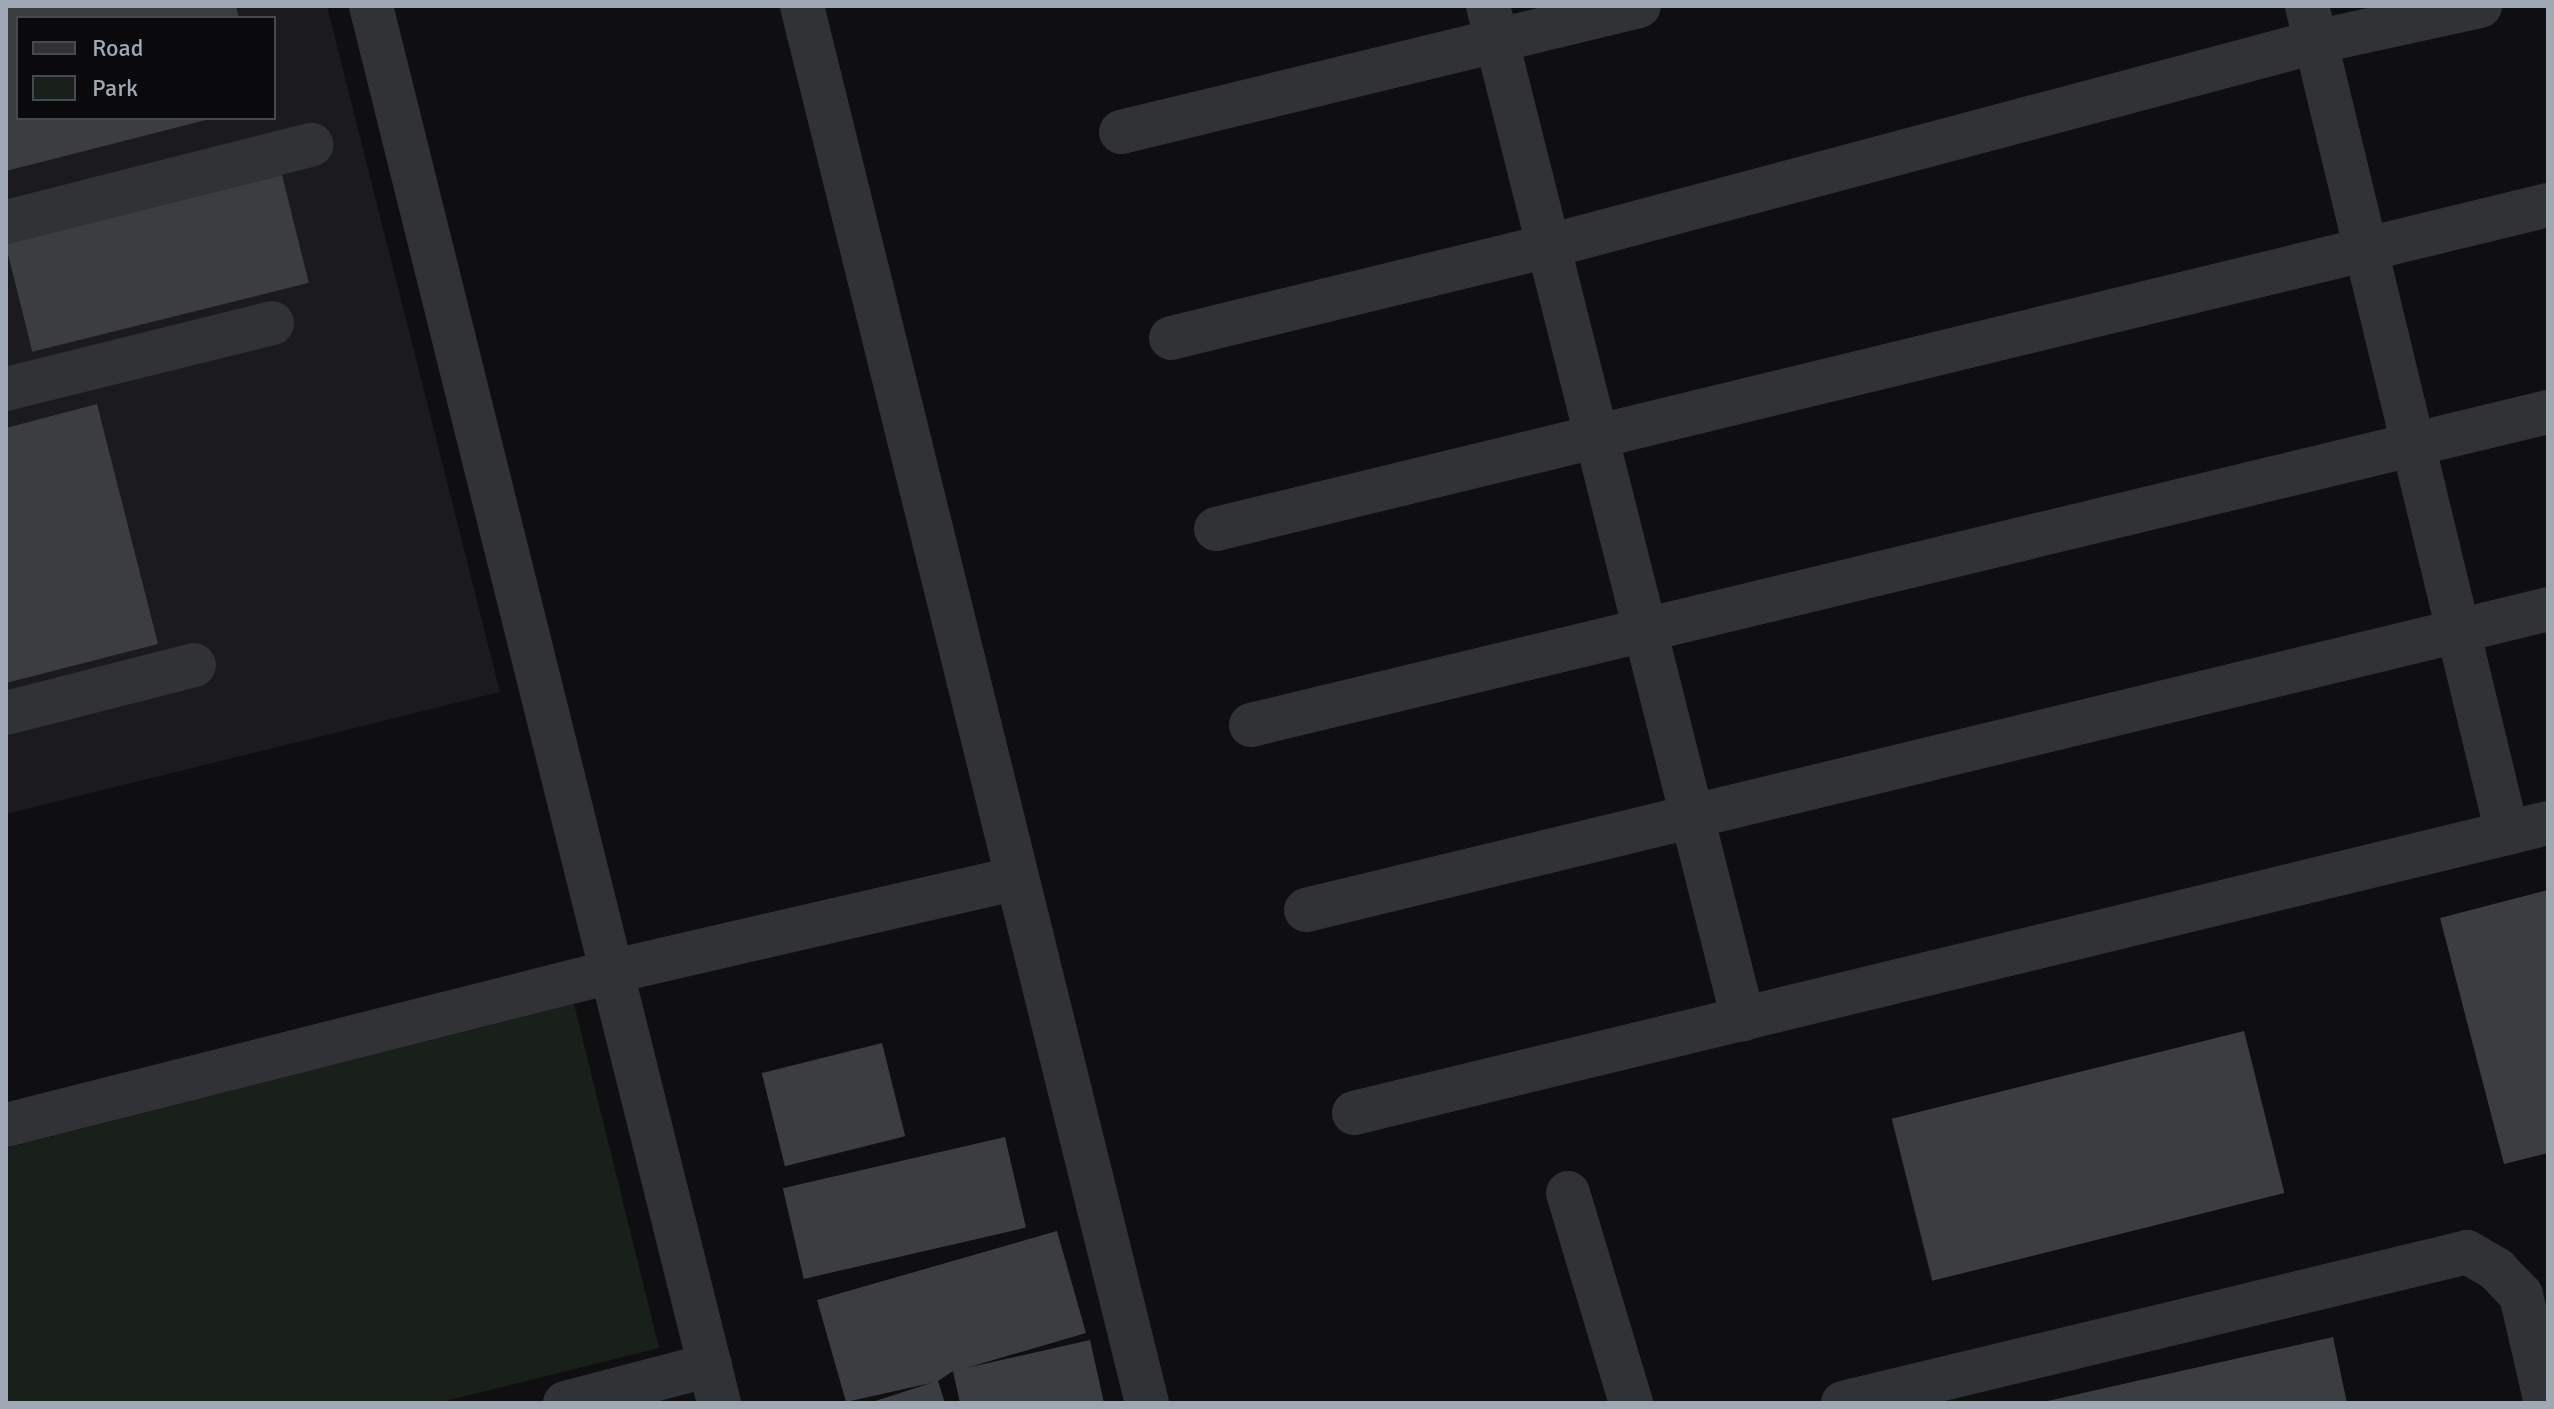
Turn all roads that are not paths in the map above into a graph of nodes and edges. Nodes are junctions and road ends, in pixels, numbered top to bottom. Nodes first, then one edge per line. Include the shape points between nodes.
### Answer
1 (371, 6) edge
2 (802, 6) edge
3 (1639, 6) edge
4 (2480, 6) edge
5 (1492, 23) edge
6 (2311, 24) edge
7 (1121, 132) dead end
8 (311, 145) dead end
9 (2548, 205) edge
10 (6, 222) edge
11 (1549, 246) junction
12 (2368, 249) junction
13 (272, 323) dead end
14 (1171, 338) dead end
15 (6, 389) edge
16 (2548, 412) edge
17 (1596, 436) junction
18 (2414, 444) junction
19 (1216, 529) dead end
20 (2548, 609) edge
21 (1645, 630) junction
22 (2459, 630) junction
23 (194, 665) dead end
24 (6, 713) edge
25 (1251, 725) dead end
26 (1692, 816) junction
27 (2528, 828) edge
28 (1014, 879) junction
29 (1306, 910) dead end
30 (610, 972) junction
31 (1743, 1019) junction
32 (1354, 1113) dead end
33 (6, 1125) edge
34 (1568, 1193) dead end
35 (714, 1384) edge
36 (565, 1403) edge
37 (1147, 1403) edge
38 (1631, 1403) edge
39 (1843, 1403) edge
40 (2546, 1403) edge

1 - 30 street
2 - 28 street
3 - 5 street
4 - 6 street
5 - 7 street
5 - 11 street
6 - 11 street
6 - 12 street
8 - 10 street
9 - 12 street
11 - 14 street
11 - 17 street
12 - 17 street
12 - 18 street
13 - 15 street
16 - 18 street
17 - 19 street
17 - 21 street
18 - 21 street
18 - 22 street
20 - 22 street
21 - 25 street
21 - 26 street
22 - 26 street
22 - 27 street
23 - 24 street
26 - 29 street
26 - 31 street
27 - 31 street
28 - 30 street
28 - 37 street
30 - 33 street
30 - 35 street
31 - 32 street
34 - 38 street
35 - 36 street
39 - 40 street via 2467,1252 2496,1269 2521,1295

